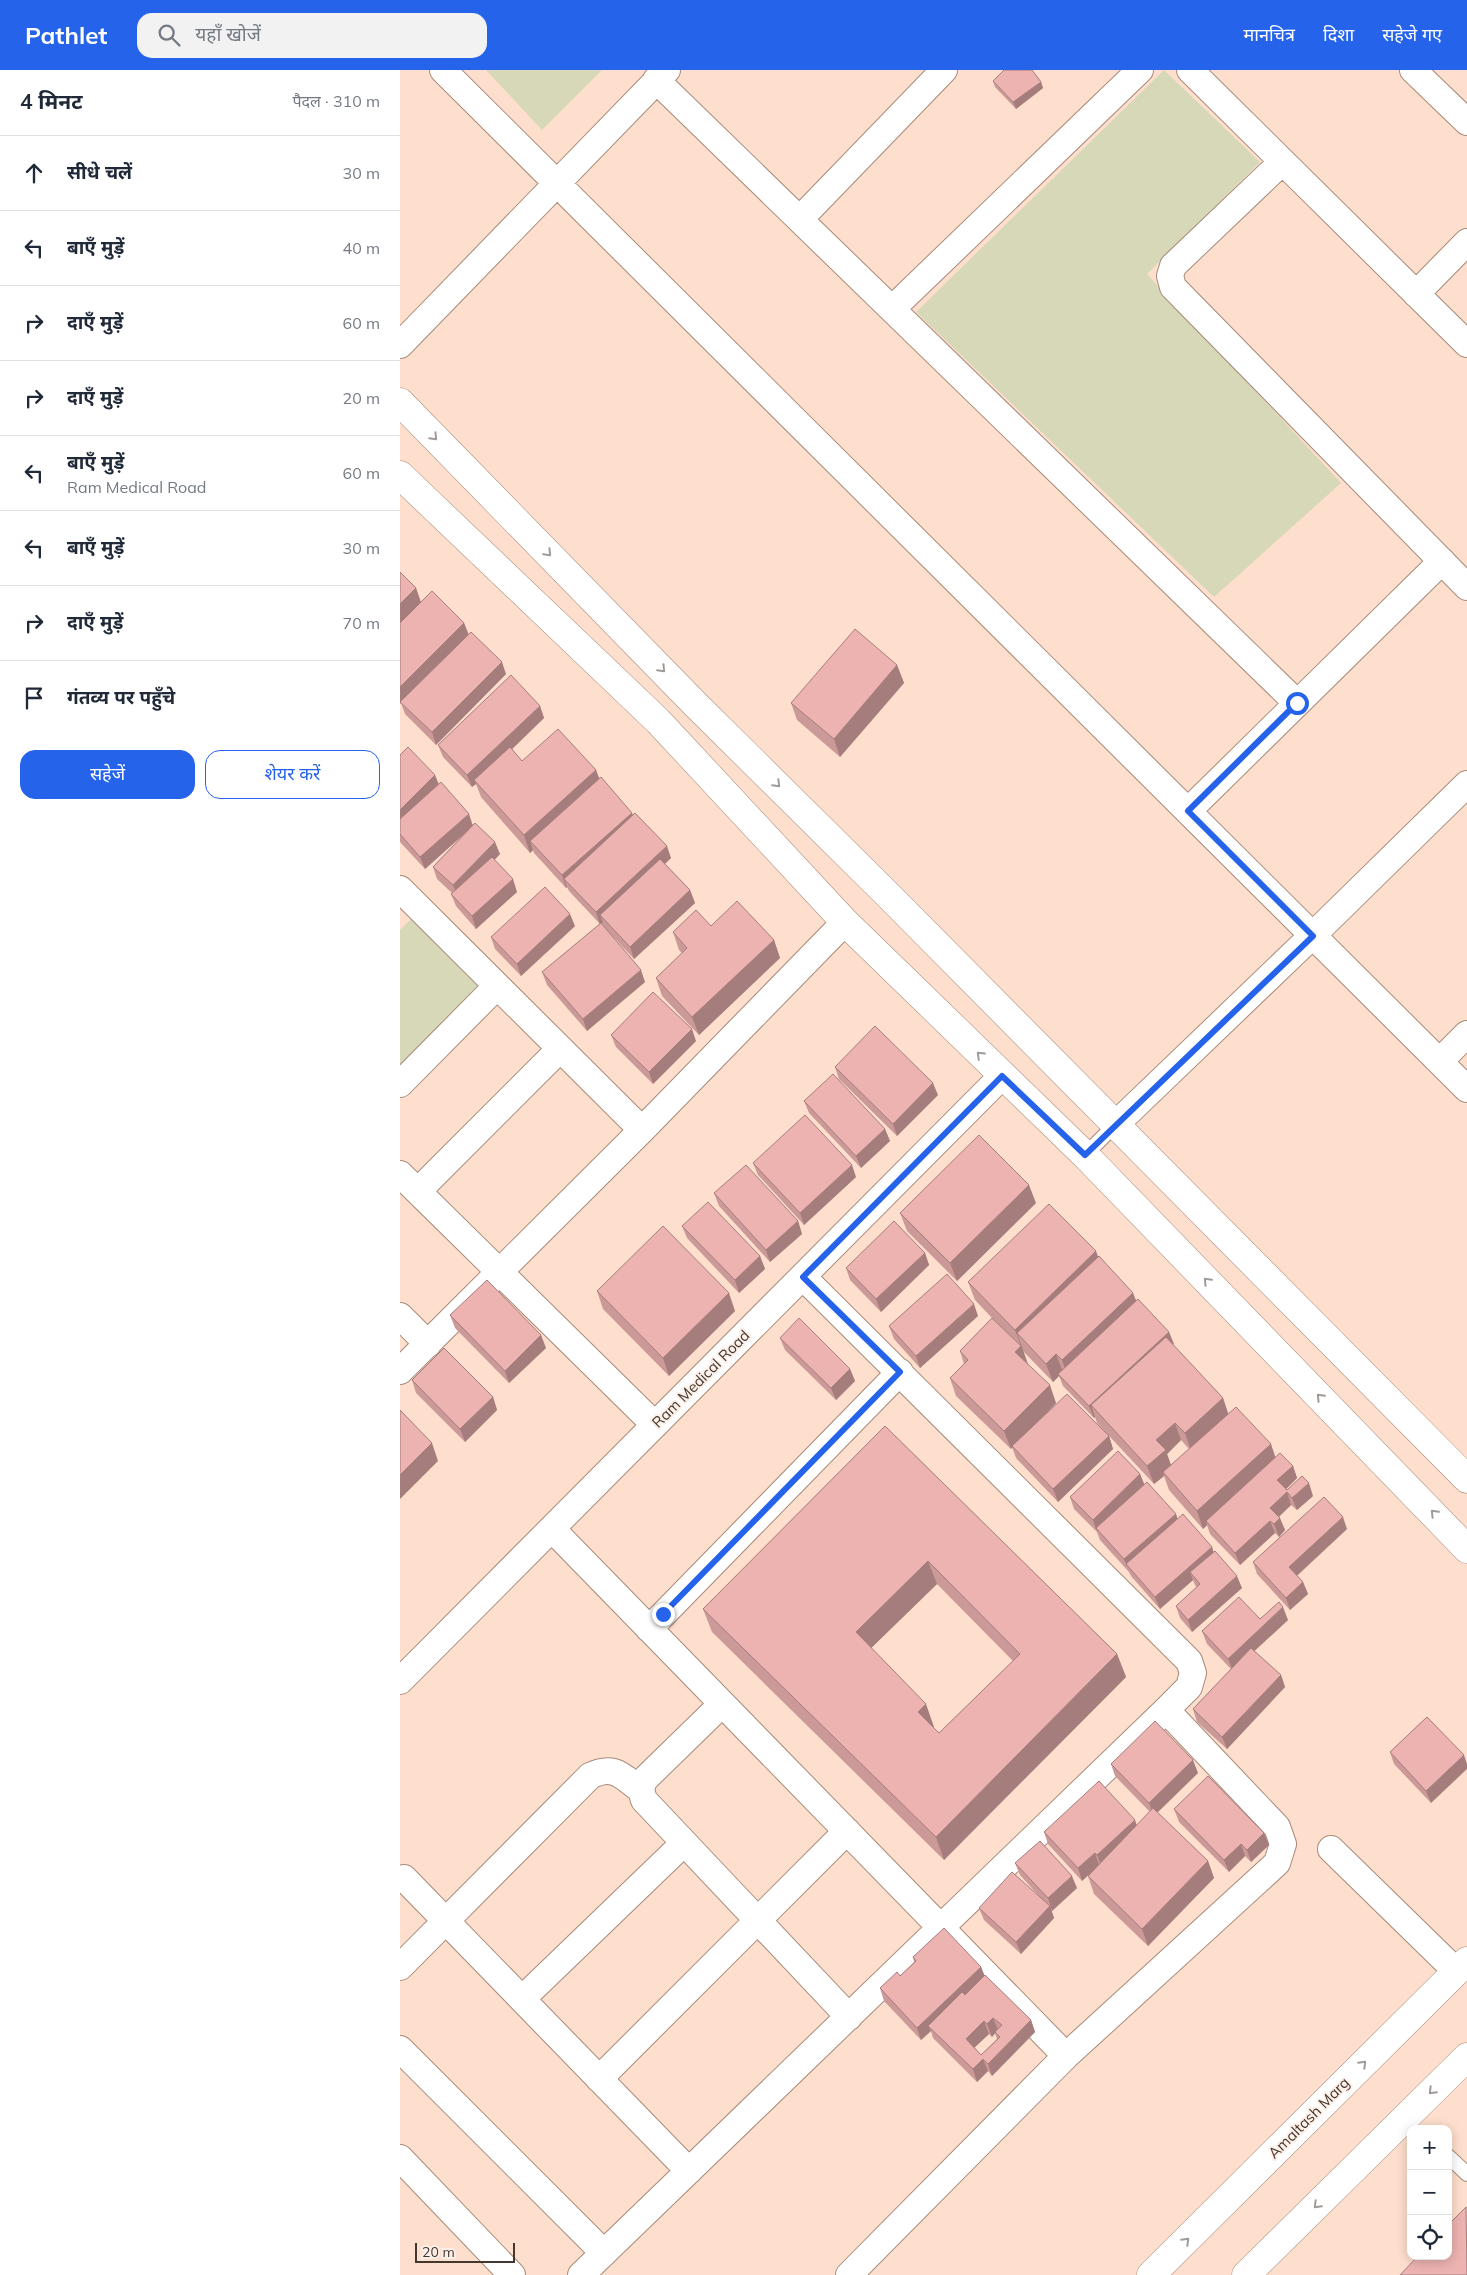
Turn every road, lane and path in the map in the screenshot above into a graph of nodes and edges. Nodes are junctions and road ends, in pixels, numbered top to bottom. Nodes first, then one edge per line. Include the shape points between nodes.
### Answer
1 (443, 70) edge
2 (944, 70) edge
3 (1140, 70) edge
4 (1190, 70) edge
5 (1413, 70) edge
6 (662, 75) edge
7 (1467, 122) edge
8 (1282, 162) junction
9 (556, 182) junction
10 (800, 220) junction
11 (1467, 242) edge
12 (1416, 294) junction
13 (892, 309) junction
14 (1467, 344) edge
15 (400, 345) edge
16 (400, 402) edge
17 (400, 475) edge
18 (1442, 561) junction
19 (1467, 587) edge
20 (1297, 703) junction
21 (1467, 784) edge
22 (1188, 811) junction
23 (403, 899) edge
24 (845, 922) junction
25 (1313, 936) junction
26 (497, 986) junction
27 (1467, 1034) edge
28 (560, 1049) junction
29 (1440, 1062) junction
30 (1002, 1076) junction
31 (400, 1084) edge
32 (1467, 1089) edge
33 (1115, 1125) junction
34 (642, 1130) junction
35 (1085, 1155) junction
36 (409, 1182) edge
37 (500, 1272) junction
38 (803, 1277) junction
39 (400, 1316) edge
40 (428, 1344) junction
41 (400, 1371) edge
42 (900, 1372) junction
43 (655, 1425) junction
44 (1467, 1480) edge
45 (552, 1529) junction
46 (1467, 1549) edge
47 (649, 1629) junction
48 (400, 1681) edge
49 (722, 1704) junction
50 (1166, 1710) junction
51 (641, 1790) junction
52 (847, 1831) junction
53 (684, 1843) junction
54 (1331, 1849) dead end
55 (404, 1878) dead end
56 (446, 1921) junction
57 (758, 1921) junction
58 (941, 1928) junction
59 (1462, 1966) edge
60 (400, 1967) edge
61 (522, 1999) junction
62 (849, 2017) junction
63 (400, 2049) edge
64 (1066, 2056) junction
65 (1467, 2057) edge
66 (599, 2080) junction
67 (1414, 2122) edge
68 (400, 2158) edge
69 (1452, 2160) edge
70 (689, 2171) junction
71 (1467, 2174) edge
72 (604, 2253) junction
73 (512, 2275) edge
74 (581, 2275) edge
75 (849, 2275) edge
76 (1152, 2275) edge
77 (1246, 2275) edge

1 - 9 street
2 - 10 street
3 - 13 street
4 - 8 street
5 - 7 street
6 - 9 street
6 - 10 street
8 - 12 street
8 - 18 street via 1173,266 1170,276 1173,288
9 - 15 street
9 - 22 street
10 - 13 street
11 - 12 street
12 - 14 street
13 - 20 street
16 -> 33 street via 695,704
17 - 24 street via 658,721
18 - 19 street
18 - 20 street
20 - 22 street
21 - 25 street
22 - 25 street
23 - 26 street
30 -> 24 street
24 - 34 street
25 - 29 street
25 - 33 street
26 - 28 street
26 - 31 street
27 - 29 street
28 - 34 street
28 - 36 street
29 - 32 street
30 - 35 street
30 - 38 street, Ram Medical Road
33 - 35 lane
33 - 44 street
34 - 37 street
46 -> 35 street
36 - 37 street
37 - 40 street
37 - 43 street
38 - 42 street
38 - 43 street, Ram Medical Road
39 - 40 street
40 - 41 street
42 - 47 street
42 - 50 street via 1189,1661 1193,1673 1189,1687
43 - 45 street, Ram Medical Road
45 - 47 street
45 - 48 street, Ram Medical Road
47 - 49 street
49 - 51 street via 644,1780
49 - 52 street
50 - 58 street
50 - 64 street via 1278,1827 1284,1844 1277,1864
51 - 53 street via 644,1800
51 - 56 street via 617,1772 603,1770 590,1776
52 - 57 street
52 - 58 street
53 - 57 street
53 - 61 street
54 - 59 street
55 - 56 street
56 - 60 street
56 - 61 street
57 - 62 street
57 - 66 street
58 - 62 street
58 - 64 street
76 -> 59 street, Amaltash Marg
61 - 66 street
62 - 70 street
63 - 72 street
64 - 75 street
65 -> 67 street
66 - 70 street
67 -> 77 street
68 - 73 street
69 - 71 lane
70 - 72 street
72 - 74 street

